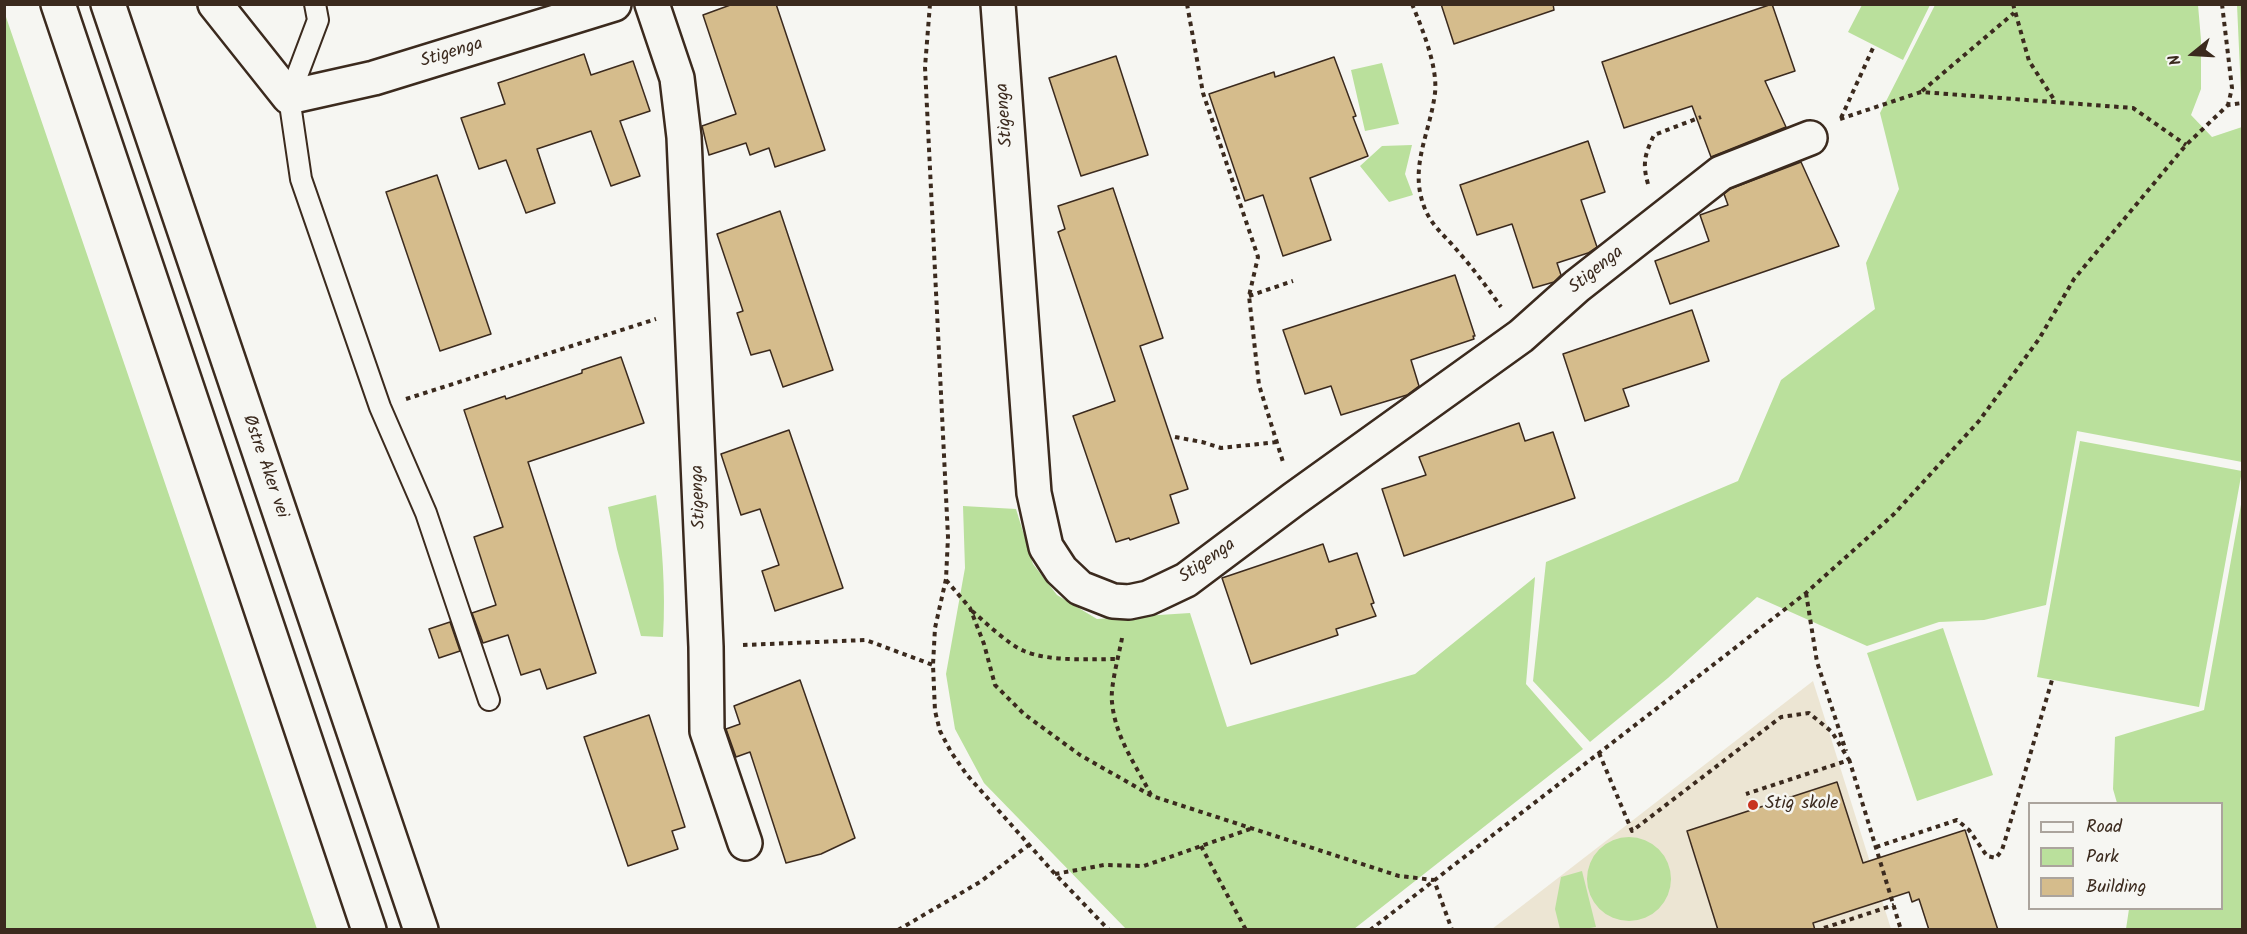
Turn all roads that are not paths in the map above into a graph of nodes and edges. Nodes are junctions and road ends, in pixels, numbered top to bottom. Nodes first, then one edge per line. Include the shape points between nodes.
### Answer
1 (58, 4) edge
2 (108, 4) edge
3 (215, 4) edge
4 (315, 4) edge
5 (614, 4) edge
6 (652, 4) edge
7 (998, 4) edge
8 (288, 97) junction
9 (1810, 138) dead end
10 (489, 700) dead end
11 (745, 843) dead end
12 (369, 930) edge
13 (421, 930) edge

1 - 12 main road
2 - 13 main road, Østre Aker vei
3 - 8 main road
4 - 8 lane via 318,20
5 - 8 main road, Stigenga via 374,78
6 - 11 main road, Stigenga via 677,78 684,137 707,731
7 - 9 main road, Stigenga via 1034,493 1046,547 1061,570 1080,588 1113,602 1148,598 1186,580 1521,336 1577,286 1721,173
8 - 10 lane via 301,179 380,407 426,513

